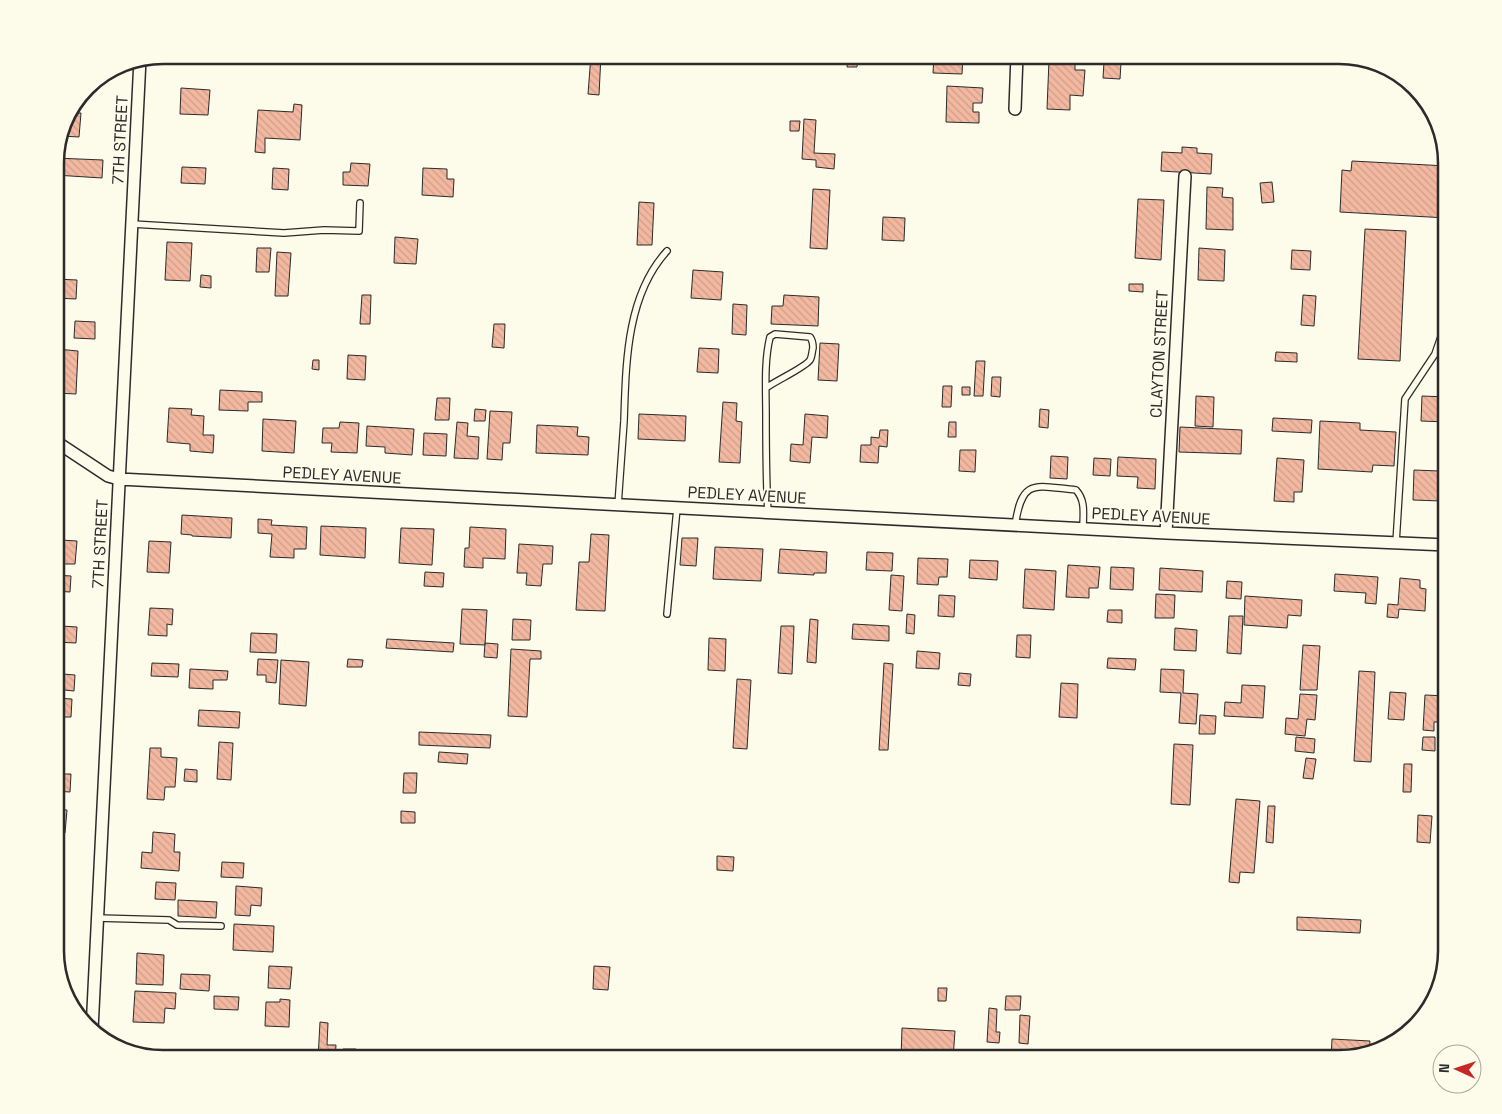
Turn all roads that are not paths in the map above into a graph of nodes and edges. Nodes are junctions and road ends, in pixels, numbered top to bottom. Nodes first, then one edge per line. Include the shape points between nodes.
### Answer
1 (1017, 64) edge
2 (140, 67) edge
3 (1015, 108) dead end
4 (1185, 176) dead end
5 (360, 203) dead end
6 (132, 224) junction
7 (667, 252) dead end
8 (1438, 345) edge
9 (766, 388) junction
10 (64, 447) edge
11 (119, 479) junction
12 (618, 505) junction
13 (677, 508) junction
14 (768, 513) junction
15 (1015, 526) junction
16 (1082, 529) junction
17 (1166, 533) junction
18 (1396, 543) junction
19 (1438, 545) edge
20 (667, 614) dead end
21 (97, 918) junction
22 (221, 926) dead end
23 (92, 1021) edge

1 - 3 street
2 - 6 street, 7TH STREET
4 - 17 street, CLAYTON STREET
5 - 6 lane via 359,231 284,233
6 - 11 street, 7TH STREET
7 - 12 lane via 650,274 637,306 629,344
8 - 18 lane via 1405,399
9 - 9 lane via 770,337 775,334 810,337 813,350 810,360
9 - 14 lane
10 - 11 street, PEDLEY AVENUE via 108,476
11 - 12 street, PEDLEY AVENUE
11 - 21 street, 7TH STREET
12 - 13 street, PEDLEY AVENUE
13 - 14 street, PEDLEY AVENUE
13 - 20 lane
14 - 15 street, PEDLEY AVENUE
15 - 16 street, PEDLEY AVENUE
15 - 16 lane via 1022,496 1039,486 1076,490 1083,504
16 - 17 street, PEDLEY AVENUE
17 - 18 street, PEDLEY AVENUE
18 - 19 street, PEDLEY AVENUE
21 - 22 lane via 169,920 177,925
21 - 23 street, 7TH STREET

